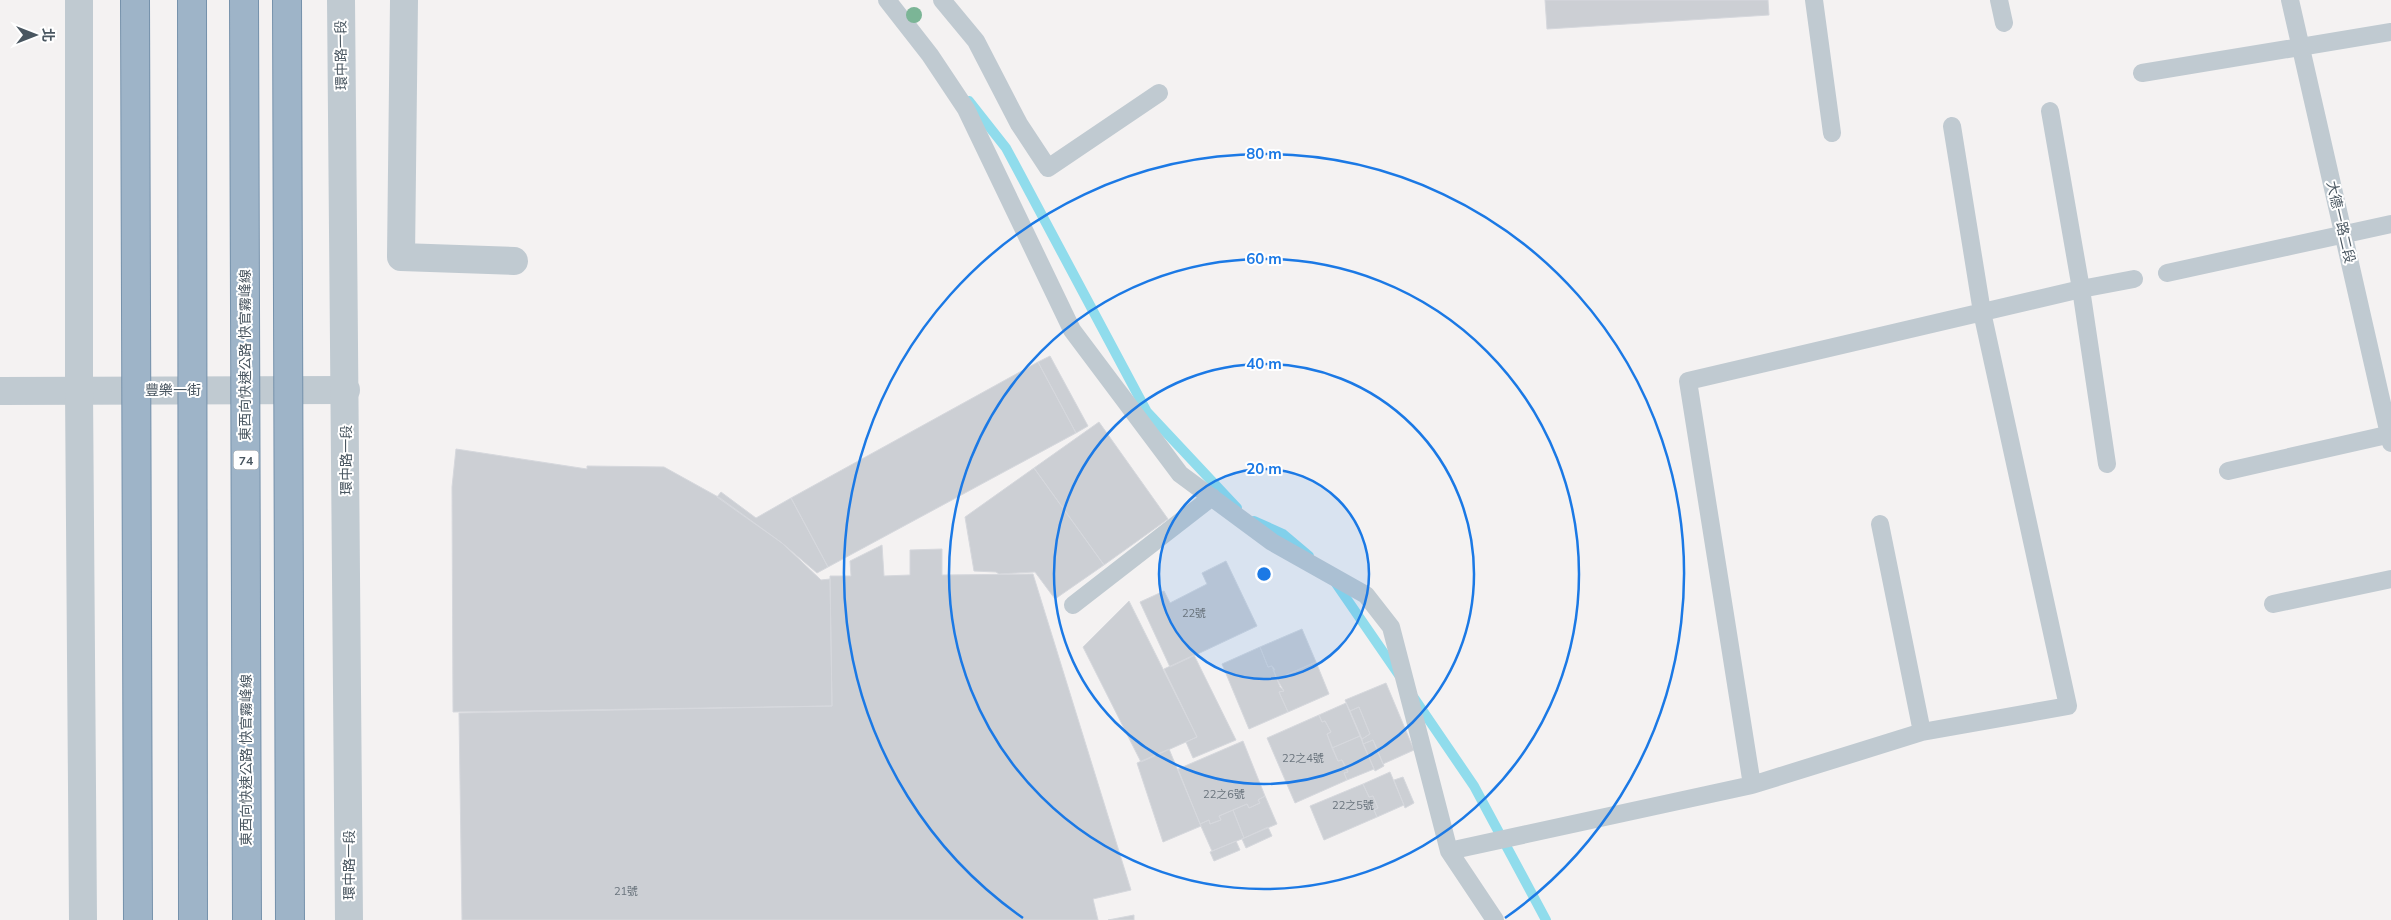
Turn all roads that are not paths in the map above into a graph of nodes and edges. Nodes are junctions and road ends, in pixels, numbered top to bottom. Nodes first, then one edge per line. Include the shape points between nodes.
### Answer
1 (79, 0) edge
2 (135, 0) edge
3 (192, 0) edge
4 (244, 0) edge
5 (287, 0) edge
6 (341, 0) edge
7 (404, 0) edge
8 (887, 0) edge
9 (942, 0) edge
10 (1814, 0) edge
11 (1999, 0) edge
12 (2290, 0) edge
13 (2004, 23) dead end
14 (2391, 32) edge
15 (2300, 47) junction
16 (2142, 73) dead end
17 (1159, 93) dead end
18 (2050, 111) dead end
19 (1952, 126) dead end
20 (1832, 133) dead end
21 (2391, 224) edge
22 (2344, 234) junction
23 (514, 261) dead end
24 (2167, 273) dead end
25 (2134, 279) dead end
26 (2081, 289) junction
27 (1982, 312) junction
28 (346, 390) junction
29 (0, 391) edge
30 (79, 391) junction
31 (2390, 438) edge
32 (2107, 464) dead end
33 (2228, 471) dead end
34 (1212, 497) junction
35 (1880, 524) dead end
36 (2391, 579) edge
37 (2273, 604) dead end
38 (1073, 605) dead end
39 (1922, 732) junction
40 (1752, 785) junction
41 (1449, 851) junction
42 (84, 920) edge
43 (138, 920) edge
44 (193, 920) edge
45 (247, 920) edge
46 (290, 920) edge
47 (349, 920) edge
48 (1494, 920) edge

1 - 30 street
2 - 43 highway, bridge
3 - 44 highway, bridge
4 - 45 highway, 東西向快速公路 快官霧峰線 / 74, bridge
5 - 46 highway, bridge
6 - 28 street, 環中路一段
7 - 23 street via 401,257
8 - 34 lane via 930,55 966,109 1072,330 1180,474
9 - 17 lane via 976,41 1019,124 1048,168
10 - 20 lane
11 - 13 lane
12 - 15 lane, 大德一路二段
14 - 15 lane
15 - 16 lane
15 - 22 lane, 大德一路二段
18 - 26 lane
19 - 27 lane
21 - 22 lane
22 - 24 lane
22 - 31 lane, 大德一路二段
25 - 26 lane
26 - 27 lane
26 - 32 lane
27 - 39 lane via 2068,706
27 - 40 lane via 1688,382
28 - 30 street, 豐樂一街
28 - 47 street, 環中路一段
29 - 30 street, 豐樂一街
30 - 42 street
31 - 33 lane
34 - 38 lane
34 - 41 lane via 1272,542 1366,595 1391,627
35 - 39 lane
36 - 37 lane
39 - 40 lane
40 - 41 lane
41 - 48 lane

